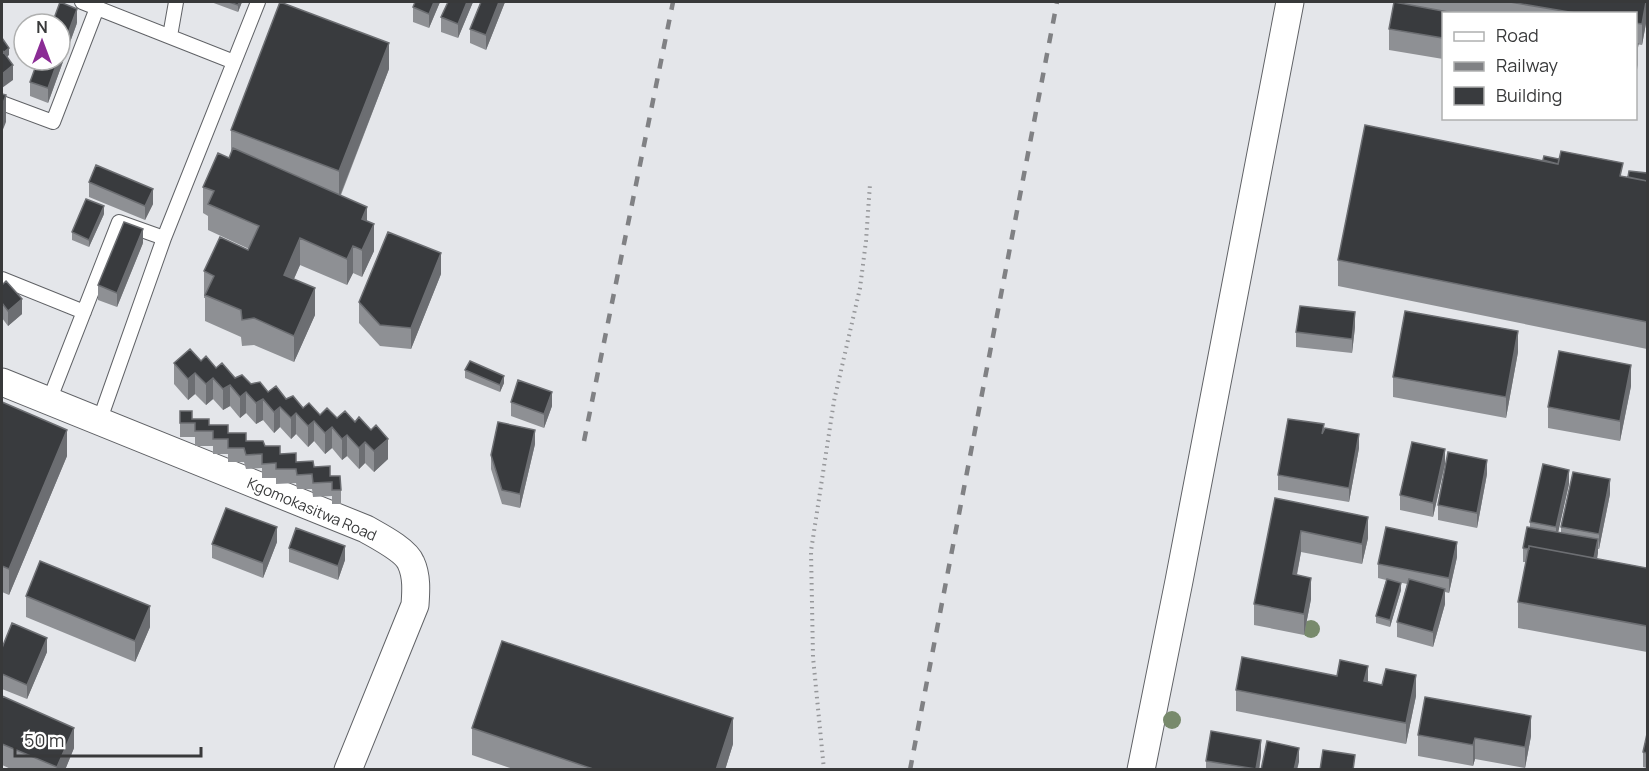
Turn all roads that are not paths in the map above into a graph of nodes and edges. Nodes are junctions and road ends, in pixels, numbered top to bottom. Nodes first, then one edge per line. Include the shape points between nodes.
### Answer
1 (82, 2) edge
2 (176, 2) edge
3 (258, 2) edge
4 (1290, 2) edge
5 (97, 8) junction
6 (170, 36) junction
7 (234, 62) junction
8 (2, 104) edge
9 (164, 238) junction
10 (2, 279) edge
11 (84, 312) junction
12 (2, 382) edge
13 (49, 401) junction
14 (99, 422) junction
15 (348, 770) edge
16 (1141, 770) edge

1 - 5 lane
2 - 6 lane
3 - 7 lane
4 - 16 street
5 - 6 lane
5 - 8 lane via 53,122
6 - 7 lane
7 - 9 lane
9 - 11 lane via 119,222
9 - 14 lane
10 - 11 lane
11 - 13 lane
12 - 13 street, Kgomokasitwa Road
13 - 14 street, Kgomokasitwa Road
14 - 15 street, Kgomokasitwa Road via 366,530 391,543 411,561 417,583 415,605

